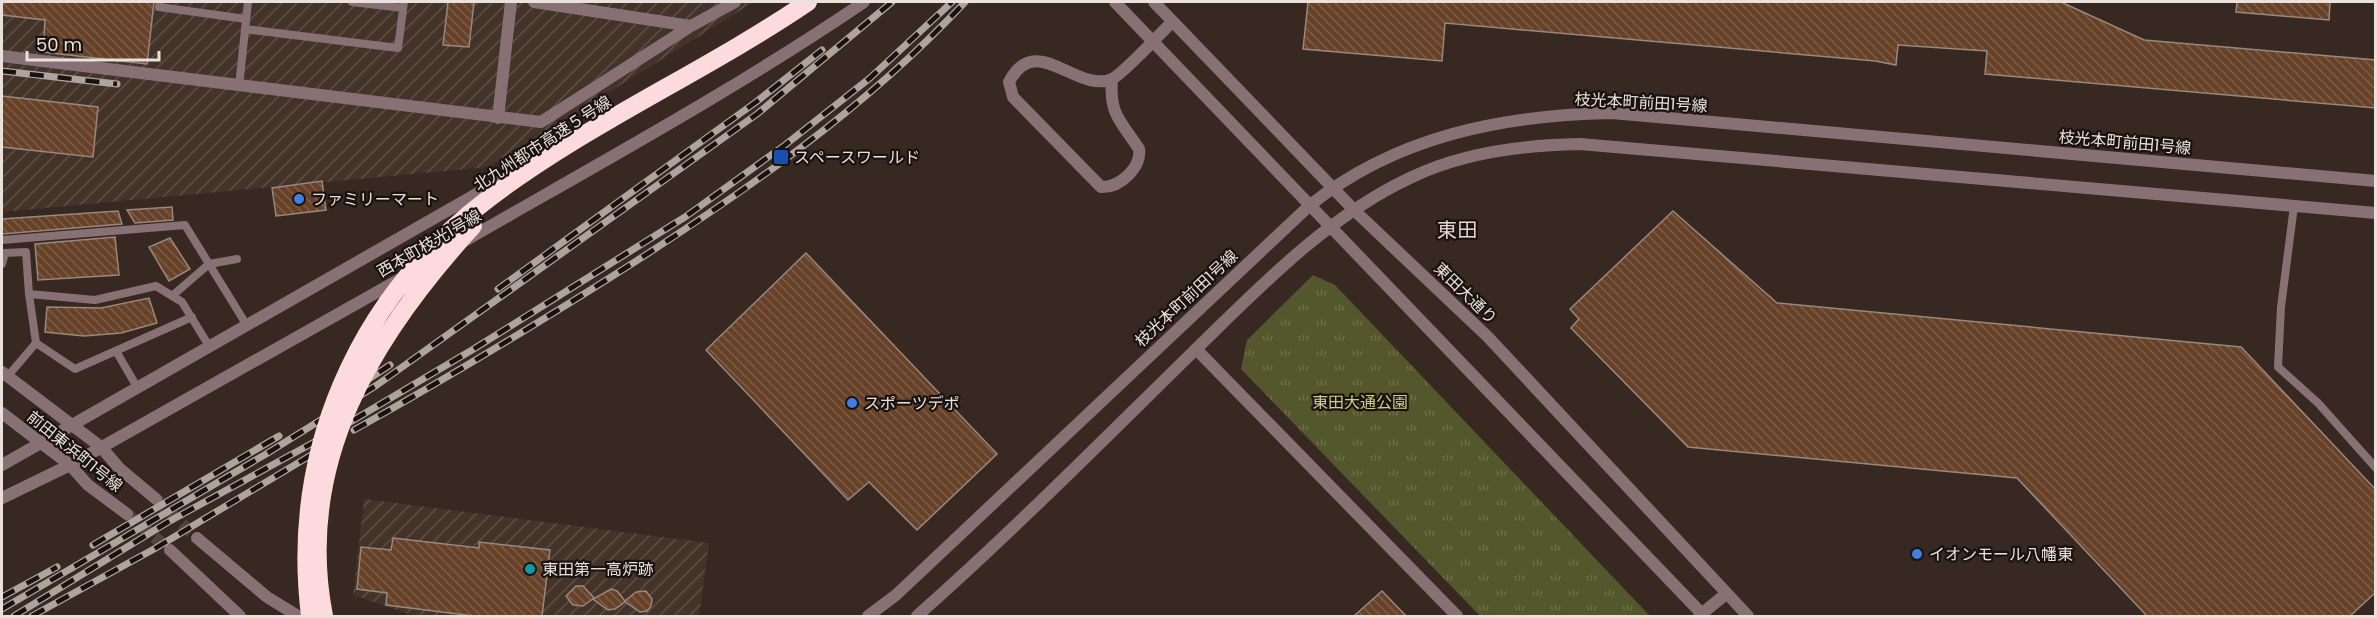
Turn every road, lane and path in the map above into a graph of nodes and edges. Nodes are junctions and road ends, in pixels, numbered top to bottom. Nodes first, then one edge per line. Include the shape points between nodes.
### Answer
1 (160, 2) edge
2 (248, 2) edge
3 (352, 2) edge
4 (511, 2) edge
5 (534, 2) edge
6 (735, 2) edge
7 (803, 2) edge
8 (808, 2) edge
9 (864, 2) edge
10 (1115, 2) edge
11 (1154, 2) edge
12 (559, 4) edge
13 (404, 5) edge
14 (246, 19) junction
15 (1172, 22) junction
16 (691, 26) junction
17 (245, 29) junction
18 (1152, 41) junction
19 (2, 56) edge
20 (1112, 79) junction
21 (239, 86) junction
22 (498, 118) junction
23 (605, 124) junction
24 (2376, 181) edge
25 (1332, 187) junction
26 (1309, 206) junction
27 (2294, 206) junction
28 (1355, 211) junction
29 (2376, 213) edge
30 (1331, 226) junction
31 (2, 240) edge
32 (237, 260) dead end
33 (2, 264) edge
34 (208, 264) junction
35 (29, 294) junction
36 (172, 296) junction
37 (192, 317) junction
38 (246, 324) junction
39 (36, 343) junction
40 (208, 346) junction
41 (1196, 350) junction
42 (116, 351) junction
43 (4, 375) edge
44 (137, 387) junction
45 (2, 413) edge
46 (72, 424) junction
47 (41, 444) junction
48 (101, 447) junction
49 (2, 465) edge
50 (70, 465) junction
51 (2376, 468) edge
52 (2, 498) edge
53 (156, 499) tunnel mouth
54 (127, 514) tunnel mouth
55 (197, 538) tunnel mouth
56 (170, 550) tunnel mouth
57 (1726, 594) junction
58 (240, 616) edge
59 (297, 616) edge
60 (310, 616) edge
61 (324, 616) edge
62 (868, 616) edge
63 (917, 616) edge
64 (1457, 616) edge
65 (1702, 616) edge
66 (1748, 616) edge

1 - 14 lane via 159,7
2 - 14 lane
3 - 13 lane
4 - 22 street
5 - 12 street
6 - 16 street
7 - 38 street, 西本町枝光1号線 via 730,50
8 - 23 highway, bridge
9 - 48 street, 西本町枝光1号線 via 712,98
10 - 18 street
11 - 15 street, 東田大通り
12 - 16 street
13 - 17 lane via 398,48
14 - 17 lane
15 - 18 street
15 - 25 street, 東田大通り
16 - 22 street via 541,122
17 - 21 lane
18 - 20 street
18 - 26 street
19 - 21 street
20 - 20 street via 1115,115 1140,155 1137,165 1118,183 1101,187 1012,97 1008,87 1020,69 1036,62 1053,64 1081,79
21 - 22 street
23 - 60 highway, 北九州都市高速５号線, bridge via 525,173 457,225 398,291 356,353 338,387 312,477 305,561
23 - 61 highway, bridge via 541,169 473,225 415,293 371,359 336,433 326,475 318,566
24 - 25 street, 枝光本町前田1号線 via 1612,113 1554,114 1442,135 1405,149
25 - 26 street, 枝光本町前田1号線
25 - 28 street, 東田大通り
26 - 30 street
26 - 62 street, 枝光本町前田1号線 via 896,595
27 - 28 street via 1570,144 1529,145 1447,163 1413,176
27 - 29 street
27 - 51 lane via 2278,367 2318,403
28 - 30 street
28 - 57 street, 東田大通り via 1488,337
30 - 41 street via 1300,249
30 - 65 street
31 - 34 lane via 185,225
32 - 34 lane
33 - 35 lane via 5,253 26,252
34 - 36 lane
34 - 38 lane
35 - 36 lane via 95,300 156,286
35 - 39 lane
36 - 37 lane via 182,302
37 - 40 lane
37 - 42 lane
38 - 40 street, 西本町枝光1号線
39 - 42 lane via 75,369
39 - 43 lane
40 - 44 street, 西本町枝光1号線
41 - 63 street
41 - 64 street
42 - 44 lane
43 - 46 street, 前田東浜町1号線
44 - 46 street, 西本町枝光1号線
45 - 47 street, 前田東浜町1号線
46 - 47 street, 西本町枝光1号線
46 - 48 street, 前田東浜町1号線
47 - 49 street, 西本町枝光1号線
47 - 50 street, 前田東浜町1号線
48 - 50 street, 西本町枝光1号線
48 - 53 street, 前田東浜町1号線
50 - 52 street, 西本町枝光1号線
50 - 54 street, 前田東浜町1号線 via 88,485
55 - 59 street via 267,597
56 - 58 street
57 - 65 street
57 - 66 street, 東田大通り

